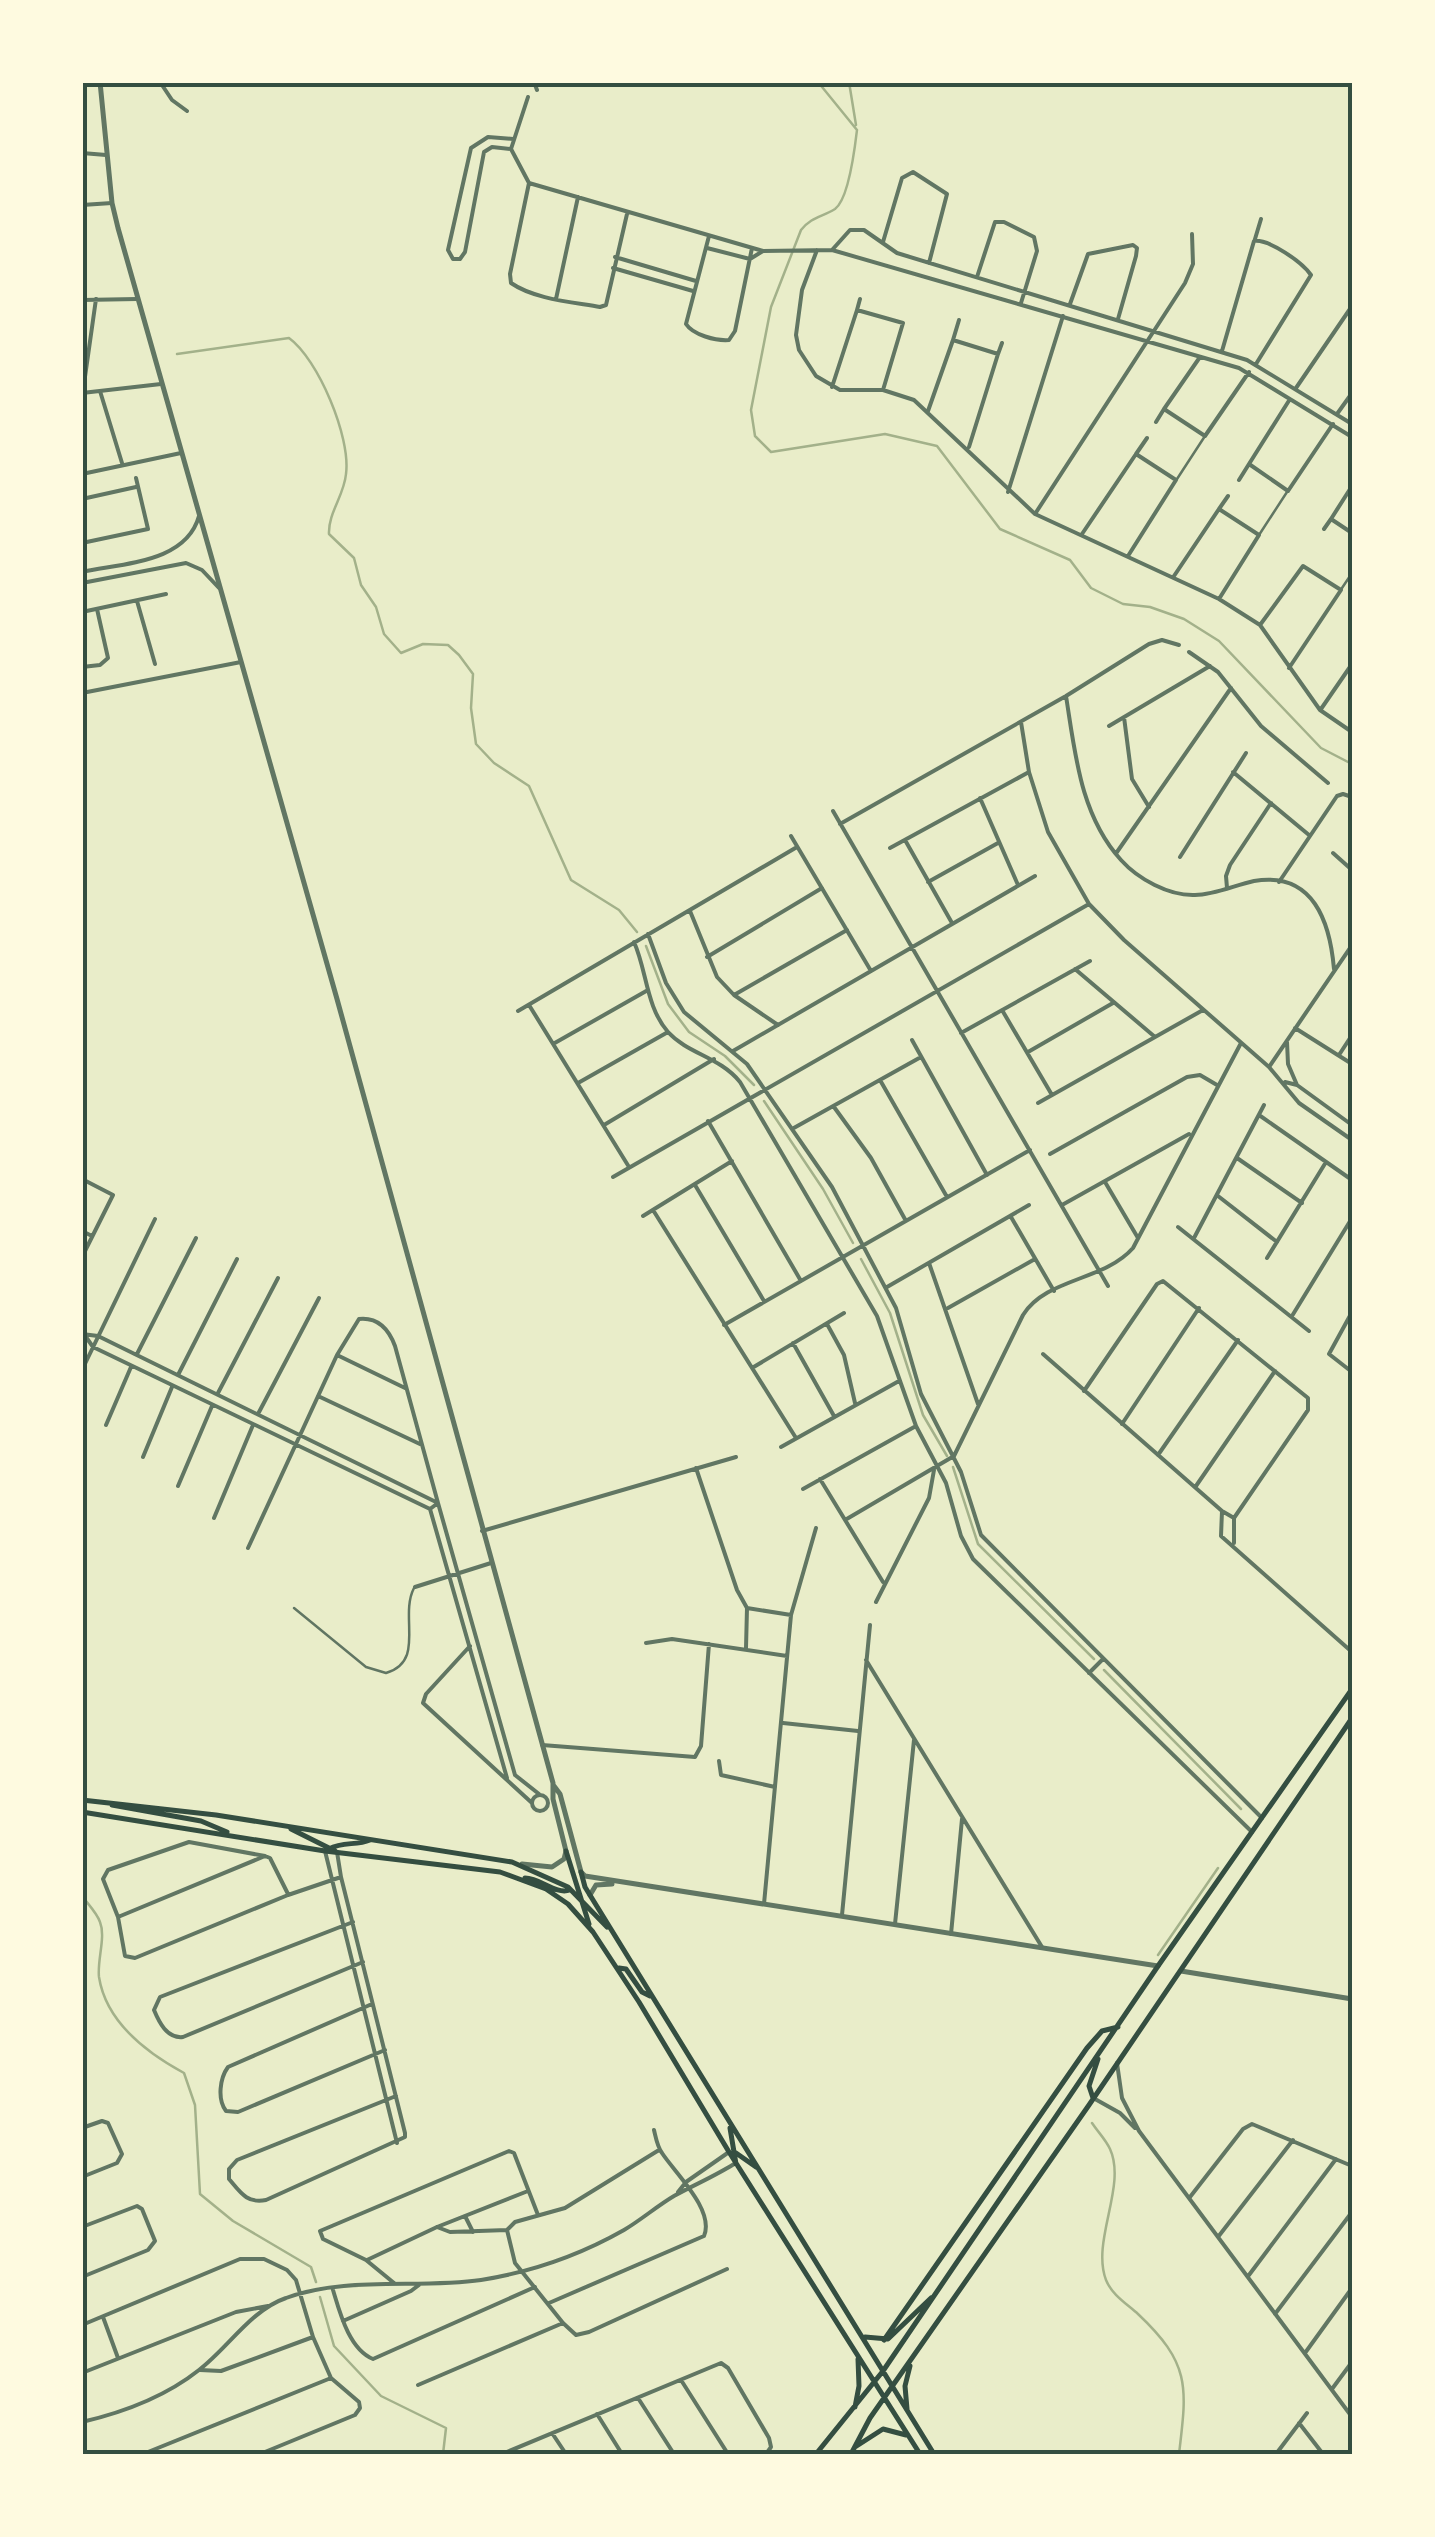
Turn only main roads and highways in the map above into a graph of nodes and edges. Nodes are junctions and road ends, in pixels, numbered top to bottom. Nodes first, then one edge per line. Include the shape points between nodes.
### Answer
1 (1352, 1690) edge
2 (1352, 1718) edge
3 (82, 1800) edge
4 (104, 1802) junction
5 (82, 1812) edge
6 (288, 1827) junction
7 (234, 1836) junction
8 (373, 1839) junction
9 (331, 1850) junction
10 (566, 1851) road end
11 (522, 1879) junction
12 (573, 1889) junction
13 (592, 1932) junction
14 (617, 1939) junction
15 (616, 1967) junction
16 (652, 1997) junction
17 (1118, 2027) junction
18 (1099, 2056) junction
19 (1094, 2098) junction
20 (729, 2121) junction
21 (1046, 2132) junction
22 (1026, 2133) junction
23 (729, 2152) junction
24 (737, 2154) junction
25 (736, 2164) junction
26 (762, 2172) junction
27 (990, 2187) junction
28 (993, 2208) junction
29 (789, 2246) junction
30 (809, 2252) junction
31 (934, 2297) junction
32 (865, 2337) junction
33 (884, 2340) junction
34 (918, 2350) junction
35 (857, 2356) junction
36 (883, 2371) junction
37 (875, 2383) junction
38 (893, 2386) junction
39 (884, 2398) junction
40 (854, 2412) junction
41 (909, 2417) junction
42 (908, 2436) junction
43 (852, 2452) edge
44 (816, 2454) edge
45 (920, 2454) edge
46 (934, 2454) edge

1 - 17 main road
2 - 19 main road
3 - 4 main road
4 - 6 main road
4 - 7 main road via 201,1822
5 - 7 main road
6 - 8 main road
6 - 9 main road
7 - 9 main road
8 - 9 main road
8 - 12 main road via 522,1864
9 - 11 main road
10 - 12 main road
11 - 12 main road via 561,1892
11 - 13 main road via 558,1896
12 - 13 main road
12 - 14 main road
12 - 14 main road via 581,1876
13 - 15 main road
14 - 16 main road
15 - 16 main road via 626,1968
15 - 23 main road
16 - 20 main road
17 - 18 main road
17 - 22 main road via 1102,2031 1086,2048
18 - 19 main road via 1089,2086
18 - 21 main road
19 - 34 main road
20 - 24 main road
20 - 26 main road
21 - 22 main road
21 - 28 main road
22 - 27 main road
23 - 24 main road
23 - 25 main road
24 - 25 main road
24 - 26 main road
25 - 29 main road
26 - 30 main road
27 - 28 main road
27 - 33 main road
28 - 31 main road
29 - 30 main road
29 - 35 main road
30 - 32 main road
31 - 33 main road
31 - 36 main road
32 - 33 main road
32 - 36 main road
34 - 38 main road
34 - 41 main road via 905,2386
35 - 37 main road
35 - 40 main road
36 - 37 main road
36 - 38 main road
37 - 39 main road
37 - 40 main road
38 - 39 main road
38 - 41 main road
39 - 42 main road
39 - 43 main road
40 - 44 main road
41 - 46 main road
42 - 43 main road via 882,2429
42 - 45 main road

